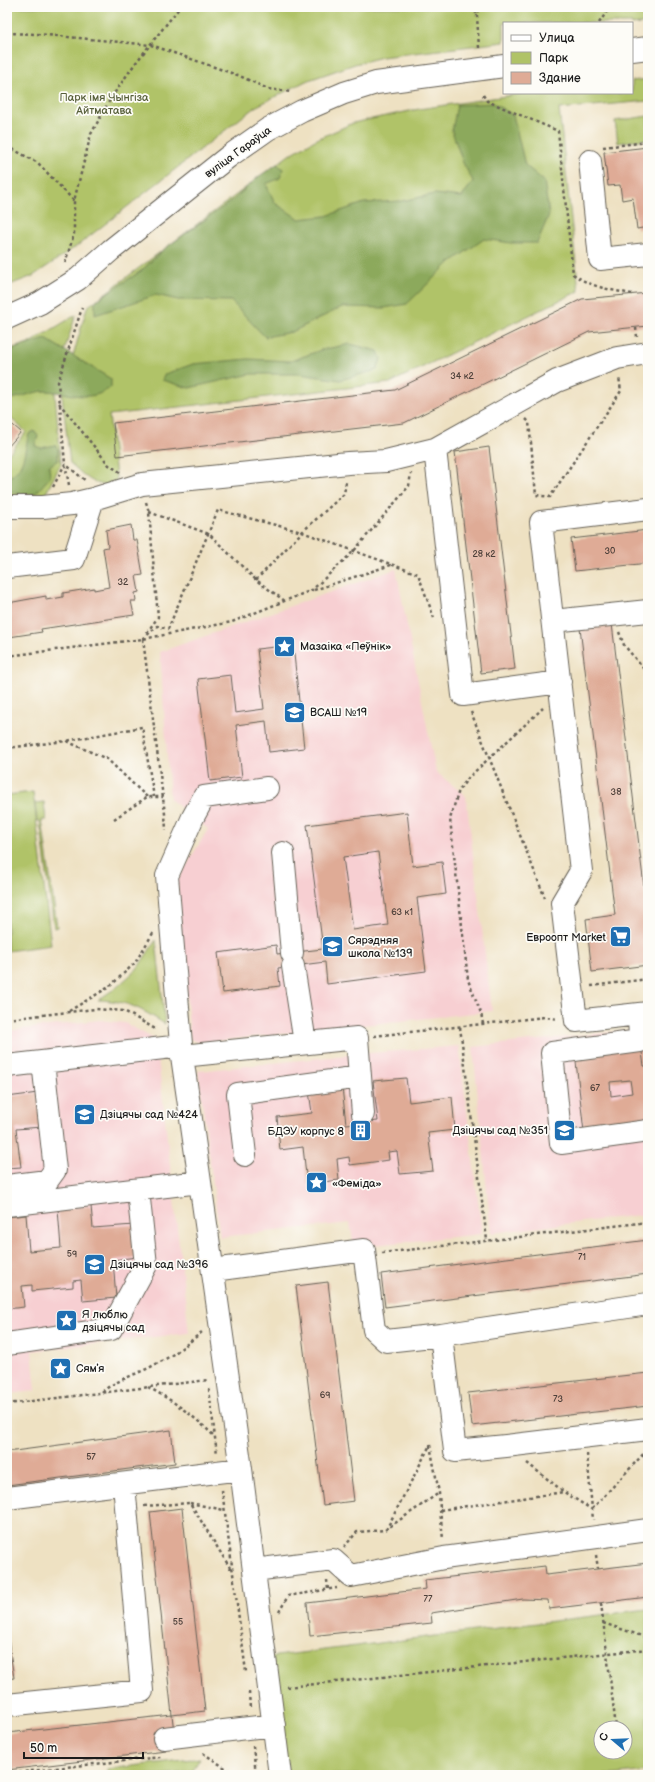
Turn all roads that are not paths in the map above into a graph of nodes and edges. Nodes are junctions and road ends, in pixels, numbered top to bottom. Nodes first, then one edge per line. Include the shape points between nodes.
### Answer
1 (648, 48) edge
2 (633, 50) edge
3 (503, 66) edge
4 (590, 161) road end
5 (648, 254) edge
6 (7, 318) edge
7 (648, 353) edge
8 (435, 449) junction
9 (89, 500) junction
10 (7, 507) edge
11 (648, 509) edge
12 (7, 567) edge
13 (648, 611) edge
14 (553, 621) junction
15 (561, 687) junction
16 (267, 788) dead end
17 (283, 853) dead end
18 (643, 1014) edge
19 (305, 1042) junction
20 (176, 1050) junction
21 (44, 1062) junction
22 (7, 1066) edge
23 (360, 1077) junction
24 (363, 1114) dead end
25 (648, 1131) edge
26 (245, 1155) dead end
27 (200, 1182) junction
28 (7, 1186) edge
29 (138, 1190) junction
30 (7, 1205) edge
31 (213, 1270) junction
32 (648, 1304) edge
33 (441, 1335) junction
34 (7, 1344) edge
35 (648, 1429) edge
36 (241, 1469) junction
37 (124, 1484) junction
38 (7, 1498) edge
39 (648, 1530) edge
40 (243, 1572) junction
41 (7, 1706) edge
42 (274, 1725) junction
43 (163, 1747) road end
44 (280, 1775) edge

1 - 2 street
3 - 6 street, вуліца Гараўца via 376,83 302,111 228,157 78,279
4 - 5 street via 600,259
7 - 8 street via 617,358 557,381
8 - 9 street via 386,461 142,484
8 - 15 street via 462,695
9 - 10 street via 43,507
9 - 12 street via 74,559
11 - 14 street via 541,522
13 - 14 street
14 - 15 street
15 - 18 street via 581,871 562,903 576,1021
16 - 20 street via 204,797 167,876
17 - 19 street via 292,960
18 - 25 street via 640,1041 552,1053 561,1143
19 - 20 street
19 - 23 street via 356,1038
20 - 21 street
20 - 27 street
21 - 22 street
21 - 28 street via 55,1170 47,1181
23 - 24 street
23 - 26 street via 238,1094
27 - 29 street
27 - 31 street
29 - 30 street
29 - 34 street via 146,1265 111,1329
31 - 33 street via 364,1250 374,1330 386,1341
31 - 36 street
32 - 33 street
33 - 35 street via 455,1451
36 - 37 street
36 - 40 street
37 - 38 street
37 - 41 street via 142,1691
39 - 40 street via 444,1558 351,1576 333,1560
40 - 42 street via 269,1689
42 - 43 street via 252,1727
42 - 44 street

